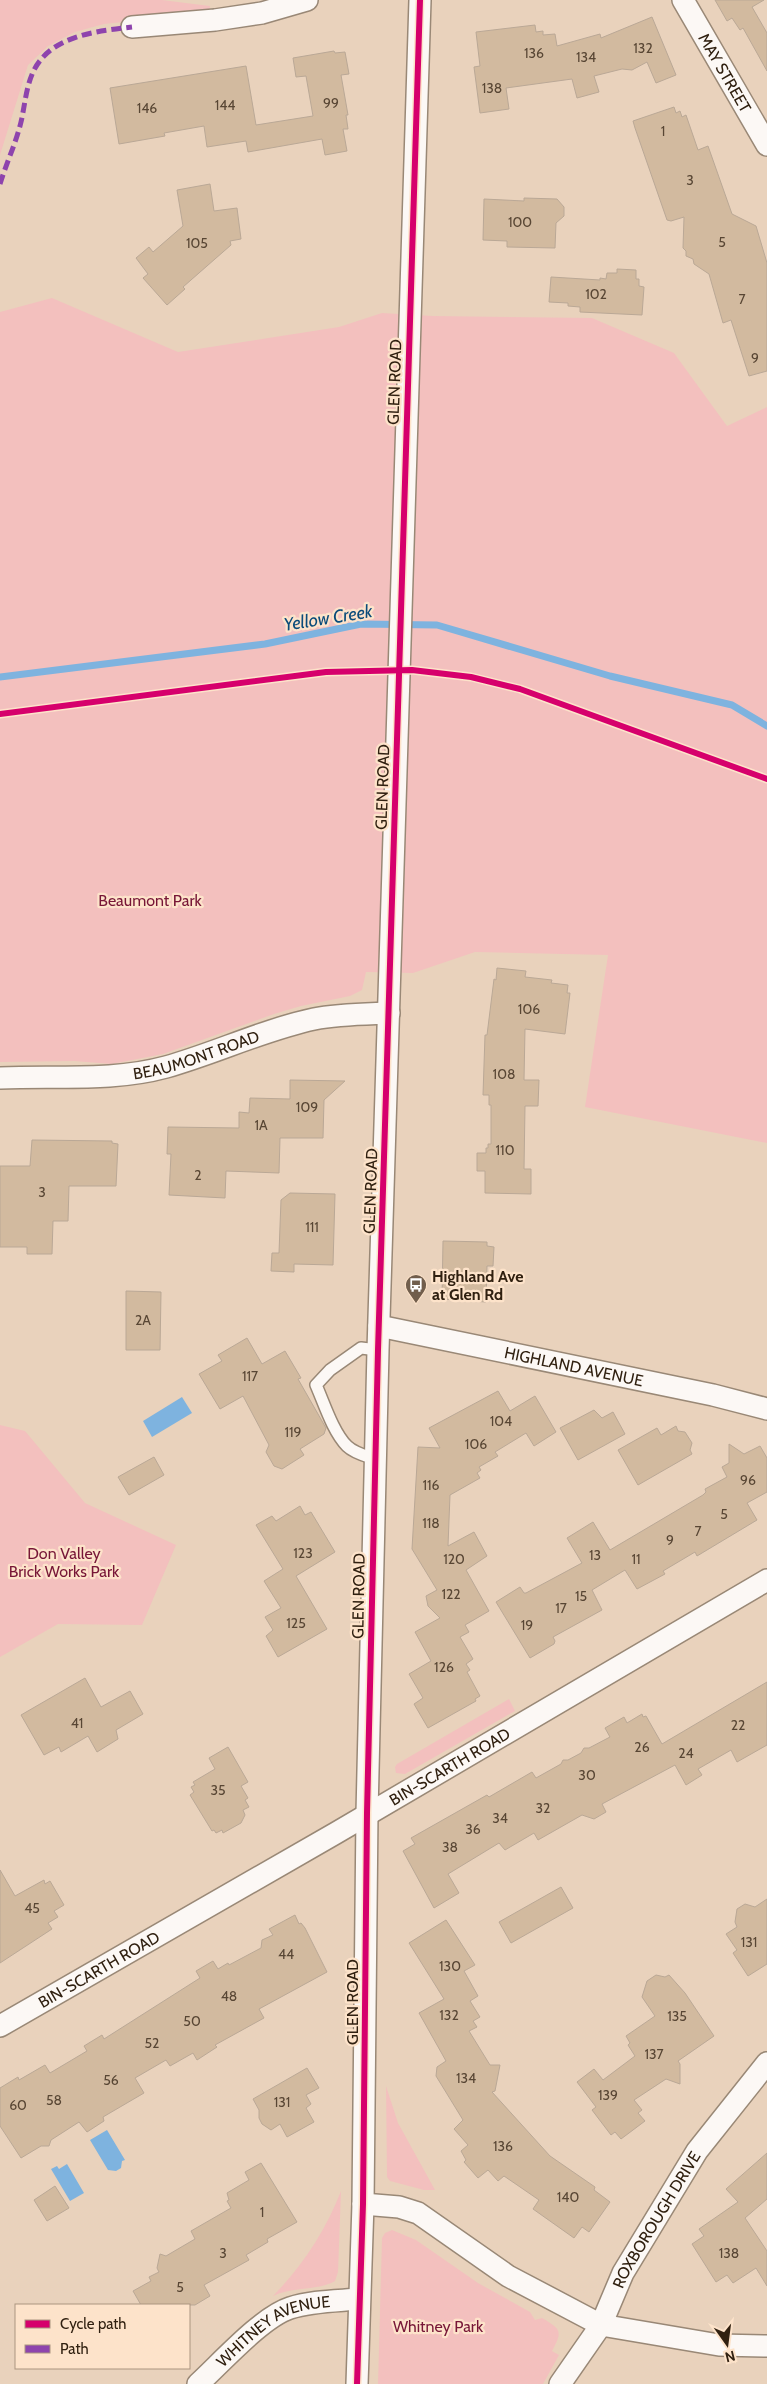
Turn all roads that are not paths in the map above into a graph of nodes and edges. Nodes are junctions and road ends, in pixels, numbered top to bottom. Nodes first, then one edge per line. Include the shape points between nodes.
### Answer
1 (420, 0) edge
2 (683, 0) edge
3 (294, 1) edge
4 (132, 26) dead end
5 (767, 145) edge
6 (389, 1013) junction
7 (0, 1078) edge
8 (379, 1326) junction
9 (378, 1350) junction
10 (767, 1409) edge
11 (375, 1459) junction
12 (767, 1580) edge
13 (367, 1813) junction
14 (0, 2026) edge
15 (767, 2063) edge
16 (363, 2204) junction
17 (359, 2299) junction
18 (600, 2325) junction
19 (767, 2346) edge
20 (198, 2384) edge
21 (357, 2384) edge
22 (560, 2384) edge

1 - 6 street, GLEN ROAD
2 - 5 street, MAY STREET
3 - 4 street via 262,13
6 - 7 street, BEAUMONT ROAD via 314,1019 166,1067 128,1074 96,1078
6 - 8 street, GLEN ROAD
8 - 9 street, GLEN ROAD
8 - 10 street, HIGHLAND AVENUE
9 - 11 street, GLEN ROAD
9 - 11 lane via 361,1348 330,1370 316,1385 347,1446
11 - 13 street, GLEN ROAD
12 - 13 street, BIN-SCARTH ROAD
13 - 14 street, BIN-SCARTH ROAD
13 - 16 street, GLEN ROAD
15 - 18 street, ROXBOROUGH DRIVE via 696,2151 623,2273
16 - 17 street, GLEN ROAD
16 - 18 street via 399,2207 418,2213 508,2276
17 - 20 street, WHITNEY AVENUE via 305,2304 278,2314
17 - 21 street, GLEN ROAD
18 - 19 street via 719,2345
18 - 22 street, ROXBOROUGH DRIVE

